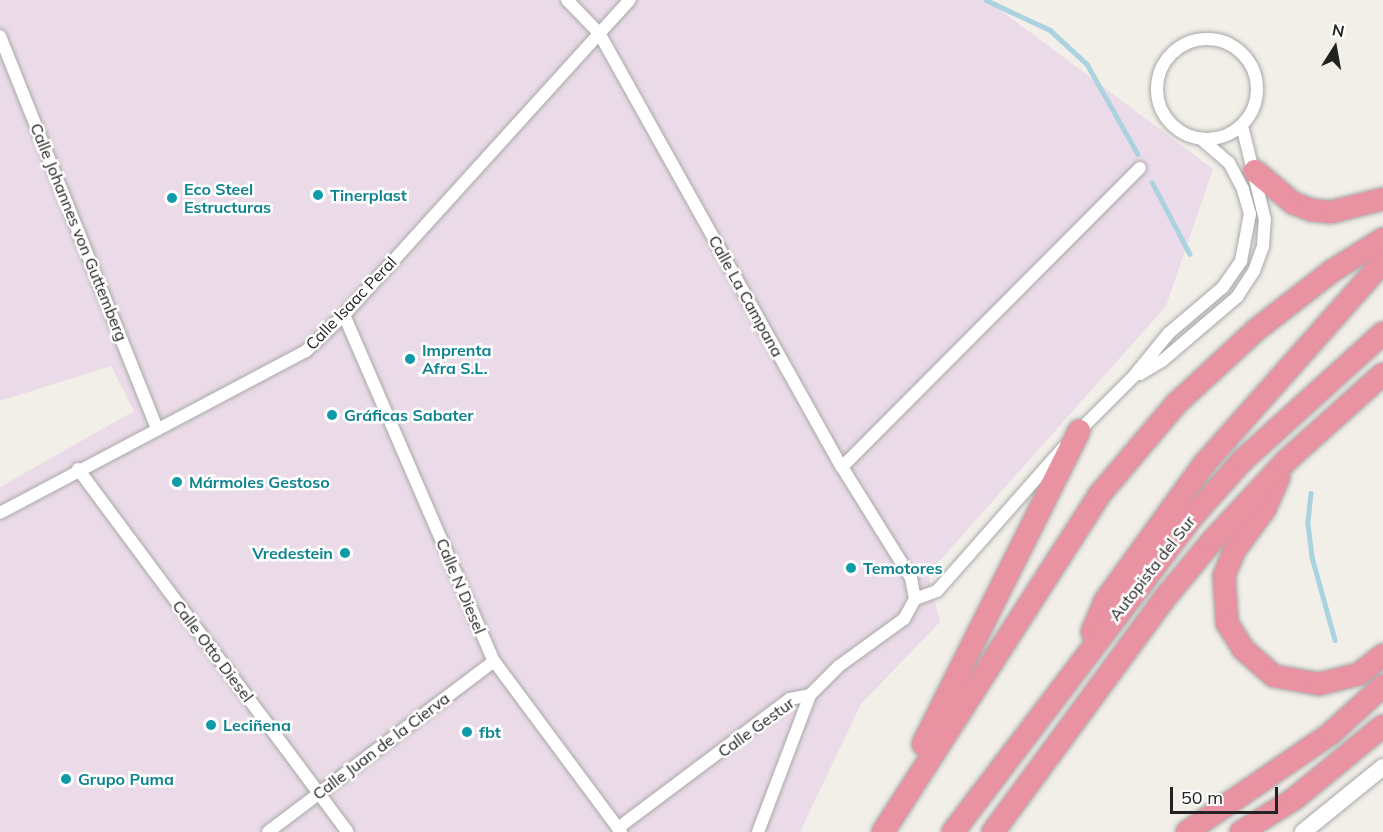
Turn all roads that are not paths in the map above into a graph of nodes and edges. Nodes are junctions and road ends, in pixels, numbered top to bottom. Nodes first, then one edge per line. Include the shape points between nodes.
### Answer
1 (567, 0) edge
2 (630, 0) edge
3 (599, 33) junction
4 (0, 36) edge
5 (1242, 126) junction
6 (1203, 140) junction
7 (1140, 168) dead end
8 (1255, 171) junction
9 (1383, 199) edge
10 (1383, 239) edge
11 (1381, 264) dead end
12 (344, 315) junction
13 (1383, 333) edge
14 (1383, 374) edge
15 (1133, 377) junction
16 (157, 429) junction
17 (1079, 431) junction
18 (1286, 461) junction
19 (842, 467) junction
20 (78, 469) junction
21 (0, 513) edge
22 (915, 599) junction
23 (1383, 656) edge
24 (1081, 659) junction
25 (494, 661) junction
26 (1383, 686) edge
27 (810, 695) junction
28 (1383, 726) edge
29 (1383, 767) edge
30 (318, 793) junction
31 (619, 830) edge
32 (268, 832) edge
33 (348, 832) edge
34 (758, 832) edge
35 (880, 832) edge
36 (953, 832) edge
37 (993, 832) edge
38 (1187, 832) edge
39 (1241, 832) edge
40 (1303, 832) edge

1 - 3 street, Calle La Campana
2 - 3 street, Calle Isaac Peral
3 - 12 street, Calle Isaac Peral
3 - 19 street, Calle La Campana
4 - 16 street, Calle Johannes von Guttemberg
5 - 6 street via 1224,137
5 - 6 street via 1255,107 1258,84 1251,63 1235,46 1213,39 1191,41 1171,53 1159,72 1156,95 1164,117 1181,133
5 - 8 street
6 - 15 street via 1229,163 1243,189 1250,214 1249,236 1241,261 1223,287 1169,333
7 - 19 street
8 - 9 highway via 1273,189 1311,210 1331,212
8 - 15 street via 1265,220 1263,246 1254,271 1237,297 1162,362
10 - 35 highway via 1332,271 1256,330 1177,403 1100,494
11 - 24 highway via 1205,463 1105,601
12 - 16 street, Calle Isaac Peral via 306,351
12 - 25 street, Calle N Diesel
13 - 24 highway, Autopista del Sur via 1242,462 1193,516
14 - 18 highway, Autopista del Sur
15 - 17 street
16 - 20 street, Calle Isaac Peral
17 - 22 street via 937,591
17 - 35 highway
18 - 23 highway via 1264,510 1234,551 1224,576 1227,623 1243,649 1274,676 1319,684 1359,674
18 - 37 highway, Autopista del Sur via 1164,599
19 - 22 street, Calle La Campana via 911,578
20 - 21 street, Calle Isaac Peral
20 - 30 street, Calle Otto Diesel
22 - 27 street, Calle Gestur via 904,620 839,666
24 - 36 highway, Autopista del Sur
25 - 30 street, Calle Juan de la Cierva
25 - 31 street, Calle N Diesel
26 - 38 highway via 1330,734
27 - 31 street, Calle Gestur via 790,699
27 - 34 street
28 - 39 highway via 1294,799
29 - 40 street
30 - 32 street, Calle Juan de la Cierva
30 - 33 street, Calle Otto Diesel

